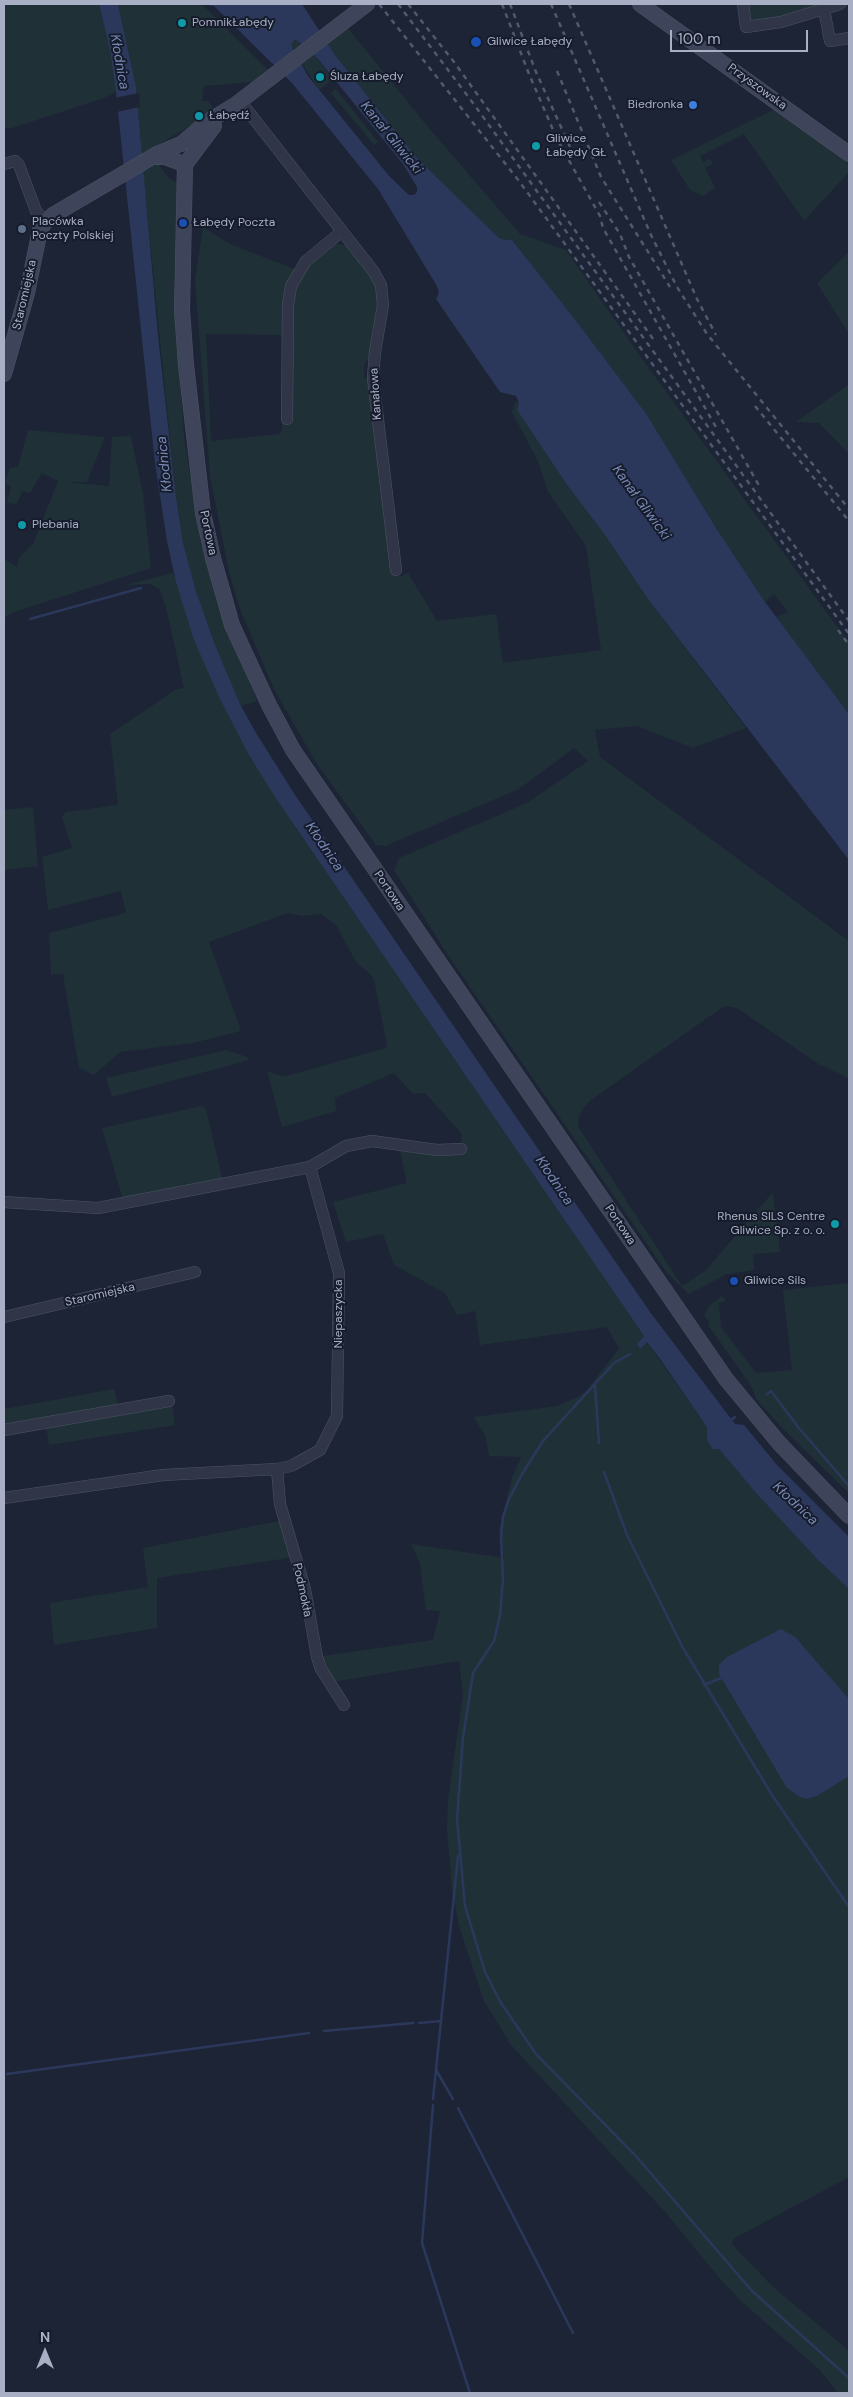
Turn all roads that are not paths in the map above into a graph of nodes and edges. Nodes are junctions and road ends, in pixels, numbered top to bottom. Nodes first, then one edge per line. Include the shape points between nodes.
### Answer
1 (367, 4) edge
2 (640, 4) edge
3 (743, 4) edge
4 (840, 4) edge
5 (824, 9) junction
6 (849, 38) edge
7 (235, 105) junction
8 (183, 153) junction
9 (849, 154) edge
10 (4, 164) edge
11 (45, 222) junction
12 (341, 232) junction
13 (4, 374) edge
14 (287, 419) dead end
15 (396, 570) dead end
16 (461, 1149) dead end
17 (310, 1166) junction
18 (4, 1202) edge
19 (196, 1272) dead end
20 (4, 1317) edge
21 (169, 1401) dead end
22 (4, 1430) edge
23 (277, 1469) junction
24 (4, 1498) edge
25 (849, 1516) edge
26 (344, 1705) dead end

1 - 7 street
2 - 9 street, Przyszowska
3 - 5 street via 746,27 781,22
4 - 5 street
5 - 6 street via 830,40
7 - 8 street
7 - 12 street, Kanałowa
8 - 11 street via 164,150
8 - 25 street, Portowa via 182,310 203,513 232,625 269,705 293,750 720,1372 779,1444
10 - 11 street via 15,160 19,165 36,211
11 - 13 street, Staromiejska via 40,230 27,293
12 - 14 street via 306,261 291,286
12 - 15 street, Kanałowa via 381,285 383,305 373,378
16 - 17 street via 437,1150 372,1141 346,1146
17 - 18 street via 98,1208
17 - 23 street, Niepaszycka via 340,1273 337,1416 320,1450 291,1466
19 - 20 street, Staromiejska
21 - 22 street
23 - 24 street, Niepaszycka via 163,1475
23 - 26 street, Podmokła via 280,1504 305,1589 316,1657

